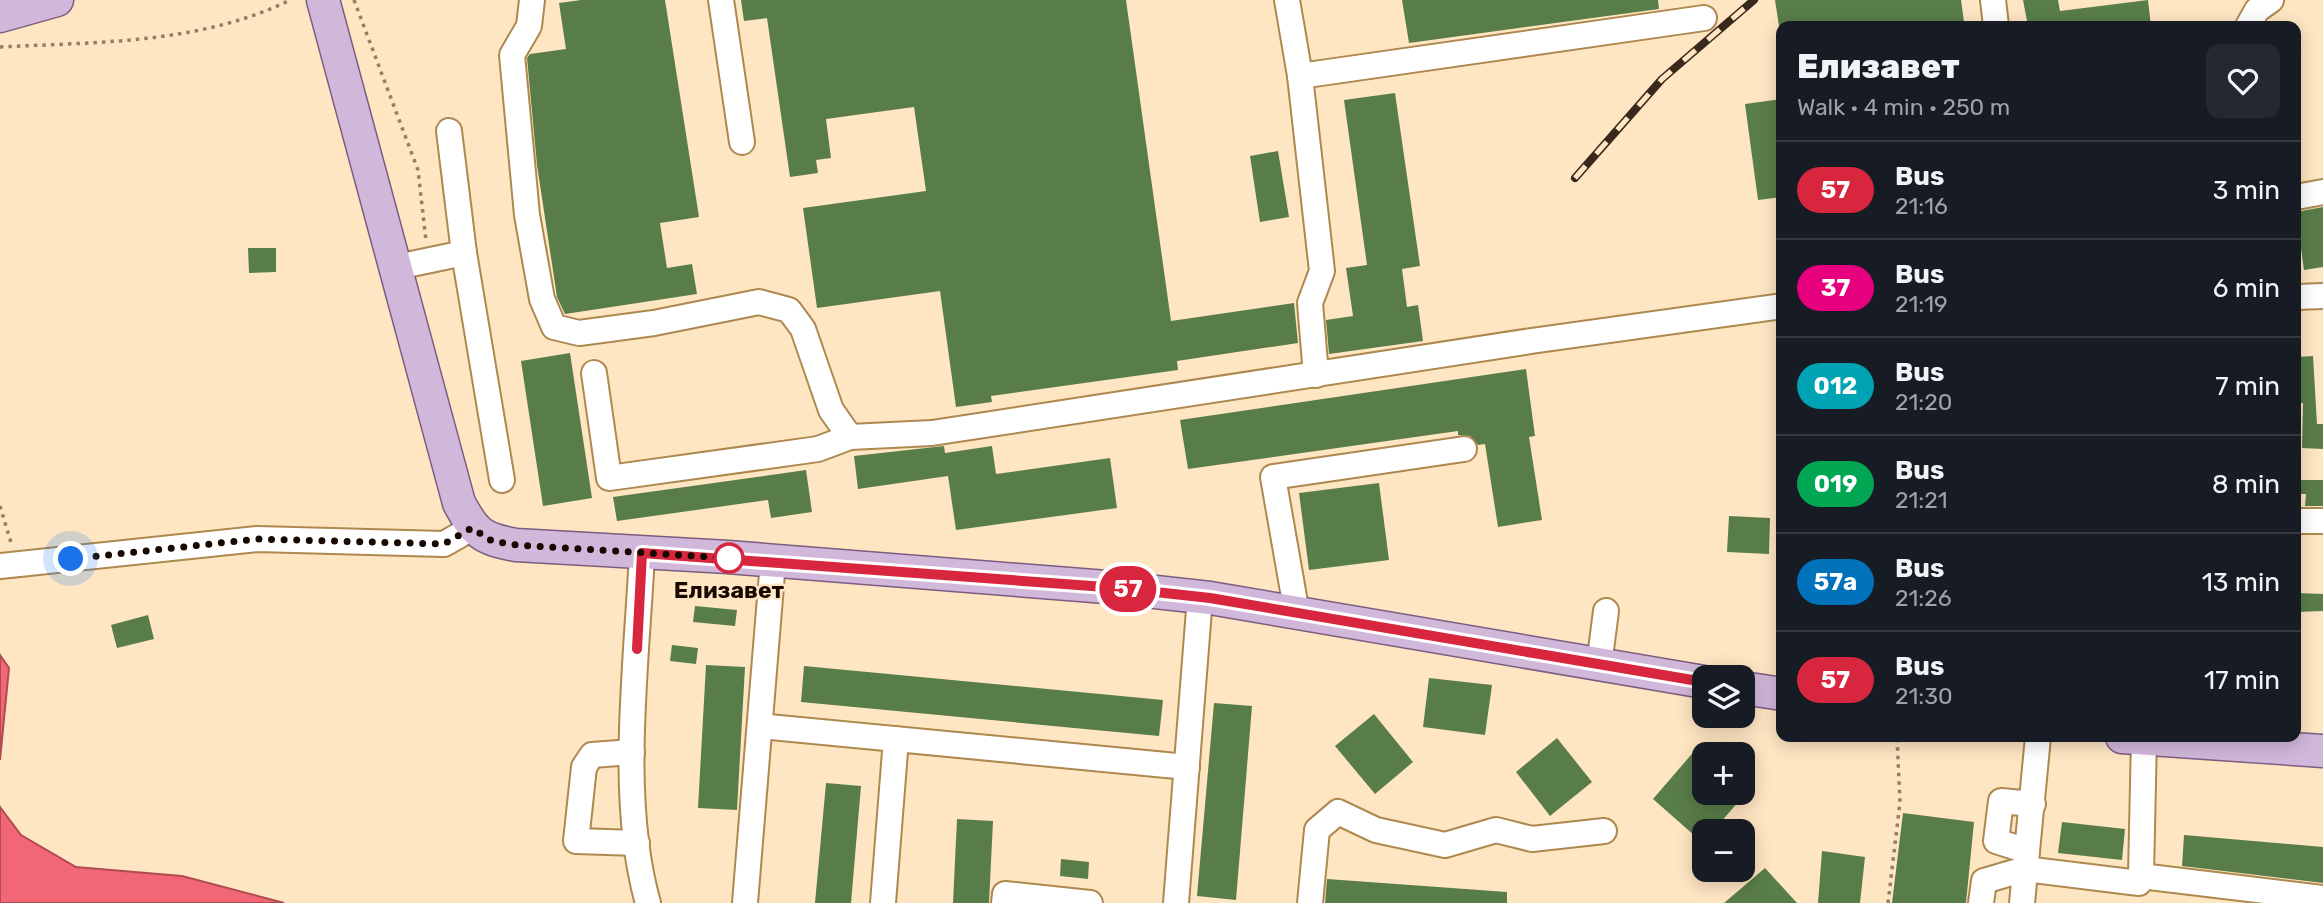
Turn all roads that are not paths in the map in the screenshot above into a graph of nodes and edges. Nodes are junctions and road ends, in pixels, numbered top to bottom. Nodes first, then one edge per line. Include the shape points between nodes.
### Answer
1 (57, 0) edge
2 (323, 0) edge
3 (532, 0) edge
4 (721, 0) edge
5 (1287, 0) edge
6 (1993, 0) edge
7 (2272, 0) edge
8 (0, 16) edge
9 (1704, 18) dead end
10 (1995, 21) edge
11 (2251, 21) edge
12 (1300, 76) junction
13 (449, 131) dead end
14 (742, 142) dead end
15 (2323, 192) edge
16 (2301, 196) edge
17 (464, 253) junction
18 (397, 267) junction
19 (2323, 296) edge
20 (2301, 297) edge
21 (1776, 307) edge
22 (594, 373) dead end
23 (1315, 375) junction
24 (850, 437) junction
25 (1464, 449) dead end
26 (502, 480) dead end
27 (2301, 521) edge
28 (2323, 521) edge
29 (472, 528) junction
30 (642, 553) junction
31 (773, 561) junction
32 (9, 566) edge
33 (1200, 597) junction
34 (1606, 611) dead end
35 (1297, 614) junction
36 (1600, 665) junction
37 (1692, 680) edge
38 (1755, 690) edge
39 (1776, 693) edge
40 (760, 726) junction
41 (896, 739) junction
42 (2038, 742) edge
43 (2137, 742) edge
44 (2194, 742) edge
45 (2323, 751) edge
46 (632, 752) junction
47 (1187, 767) junction
48 (1604, 831) dead end
49 (637, 843) junction
50 (2026, 860) junction
51 (2140, 876) junction
52 (2323, 898) edge
53 (648, 903) edge
54 (745, 903) edge
55 (883, 903) edge
56 (1004, 903) edge
57 (1090, 903) edge
58 (1175, 903) edge
59 (1310, 903) edge
60 (1981, 903) edge
61 (2022, 903) edge

1 - 8 main road
2 - 18 main road
3 - 24 street via 529,26 512,55 527,215 541,299 554,327 579,333 759,302 789,310 803,329 831,410
4 - 14 street
5 - 12 street
6 - 10 street
7 - 11 street
9 - 12 street
12 - 23 street via 1322,271 1310,303
13 - 17 street
15 - 16 street
17 - 18 street
17 - 26 street
18 - 29 main road via 459,503
19 - 20 street
21 - 23 street
22 - 24 street via 608,478 818,449
23 - 24 street via 932,433
25 - 35 street via 1273,477
27 - 28 street
29 - 30 main road via 492,541 516,545
29 - 32 street via 444,544 257,539
30 - 31 main road
30 - 46 street
31 - 33 main road
31 - 40 street
33 - 35 main road
33 - 47 street
34 - 36 street
35 - 36 main road
36 - 37 main road
38 - 39 main road
40 - 41 street
40 - 54 street
41 - 47 street
41 - 55 street
42 - 50 street
43 - 51 street
44 - 45 main road
46 - 49 street
46 - 49 street via 592,755 584,767 576,841
47 - 58 street
48 - 59 street via 1532,839 1496,830 1444,845 1376,830 1338,812 1317,830
49 - 53 street via 638,869
50 - 51 street via 2139,883
50 - 60 street via 1984,881
50 - 61 street
51 - 52 street
56 - 57 street via 1005,894

